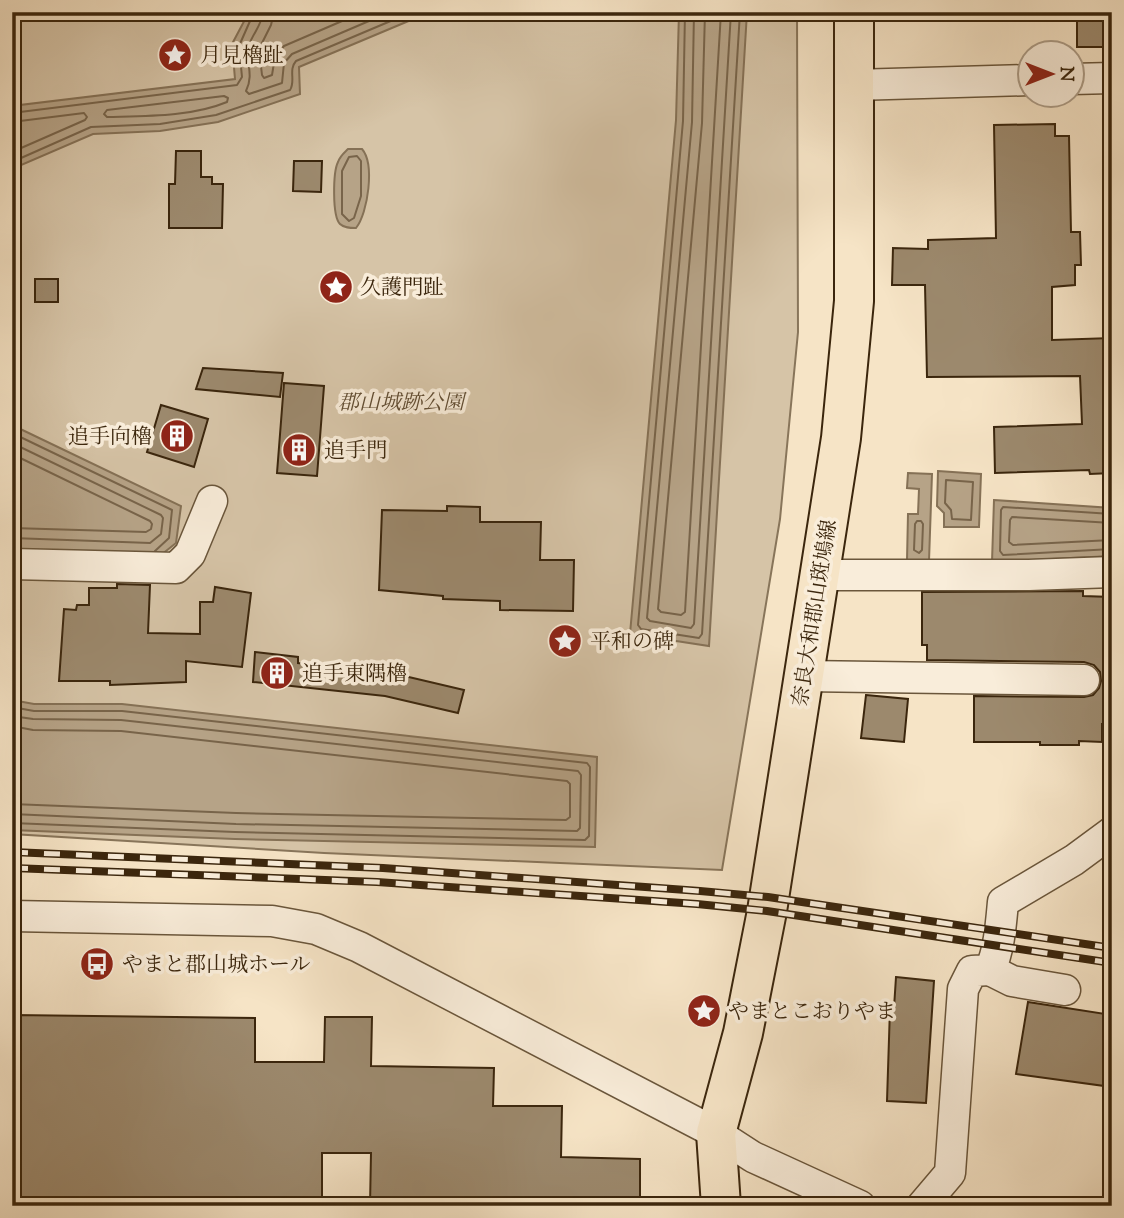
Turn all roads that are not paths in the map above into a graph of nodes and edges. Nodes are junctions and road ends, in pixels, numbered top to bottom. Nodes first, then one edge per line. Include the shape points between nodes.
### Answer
1 (854, 12) edge
2 (1112, 78) edge
3 (1086, 79) edge
4 (1016, 80) edge
5 (854, 85) junction
6 (212, 501) dead end
7 (12, 564) edge
8 (1112, 572) edge
9 (820, 575) junction
10 (803, 676) junction
11 (1084, 680) dead end
12 (1112, 832) edge
13 (12, 916) edge
14 (990, 970) junction
15 (1065, 989) dead end
16 (716, 1133) junction
17 (721, 1206) edge
18 (860, 1206) edge
19 (922, 1206) edge

1 - 5 main road, 奈良大和郡山斑鳩線
2 - 3 street
4 - 5 street
5 - 9 main road, 奈良大和郡山斑鳩線 via 851,340
6 - 7 street via 190,554 176,569
8 - 9 street
9 - 10 main road, 奈良大和郡山斑鳩線
10 - 11 street
10 - 16 main road, 奈良大和郡山斑鳩線 via 765,920 743,1033
12 - 14 street via 1003,902
13 - 16 street via 272,921 316,929 359,947
14 - 15 street via 1012,981
14 - 19 street via 972,971 963,989 950,1173
16 - 17 main road, 奈良大和郡山斑鳩線
16 - 18 street via 753,1157

